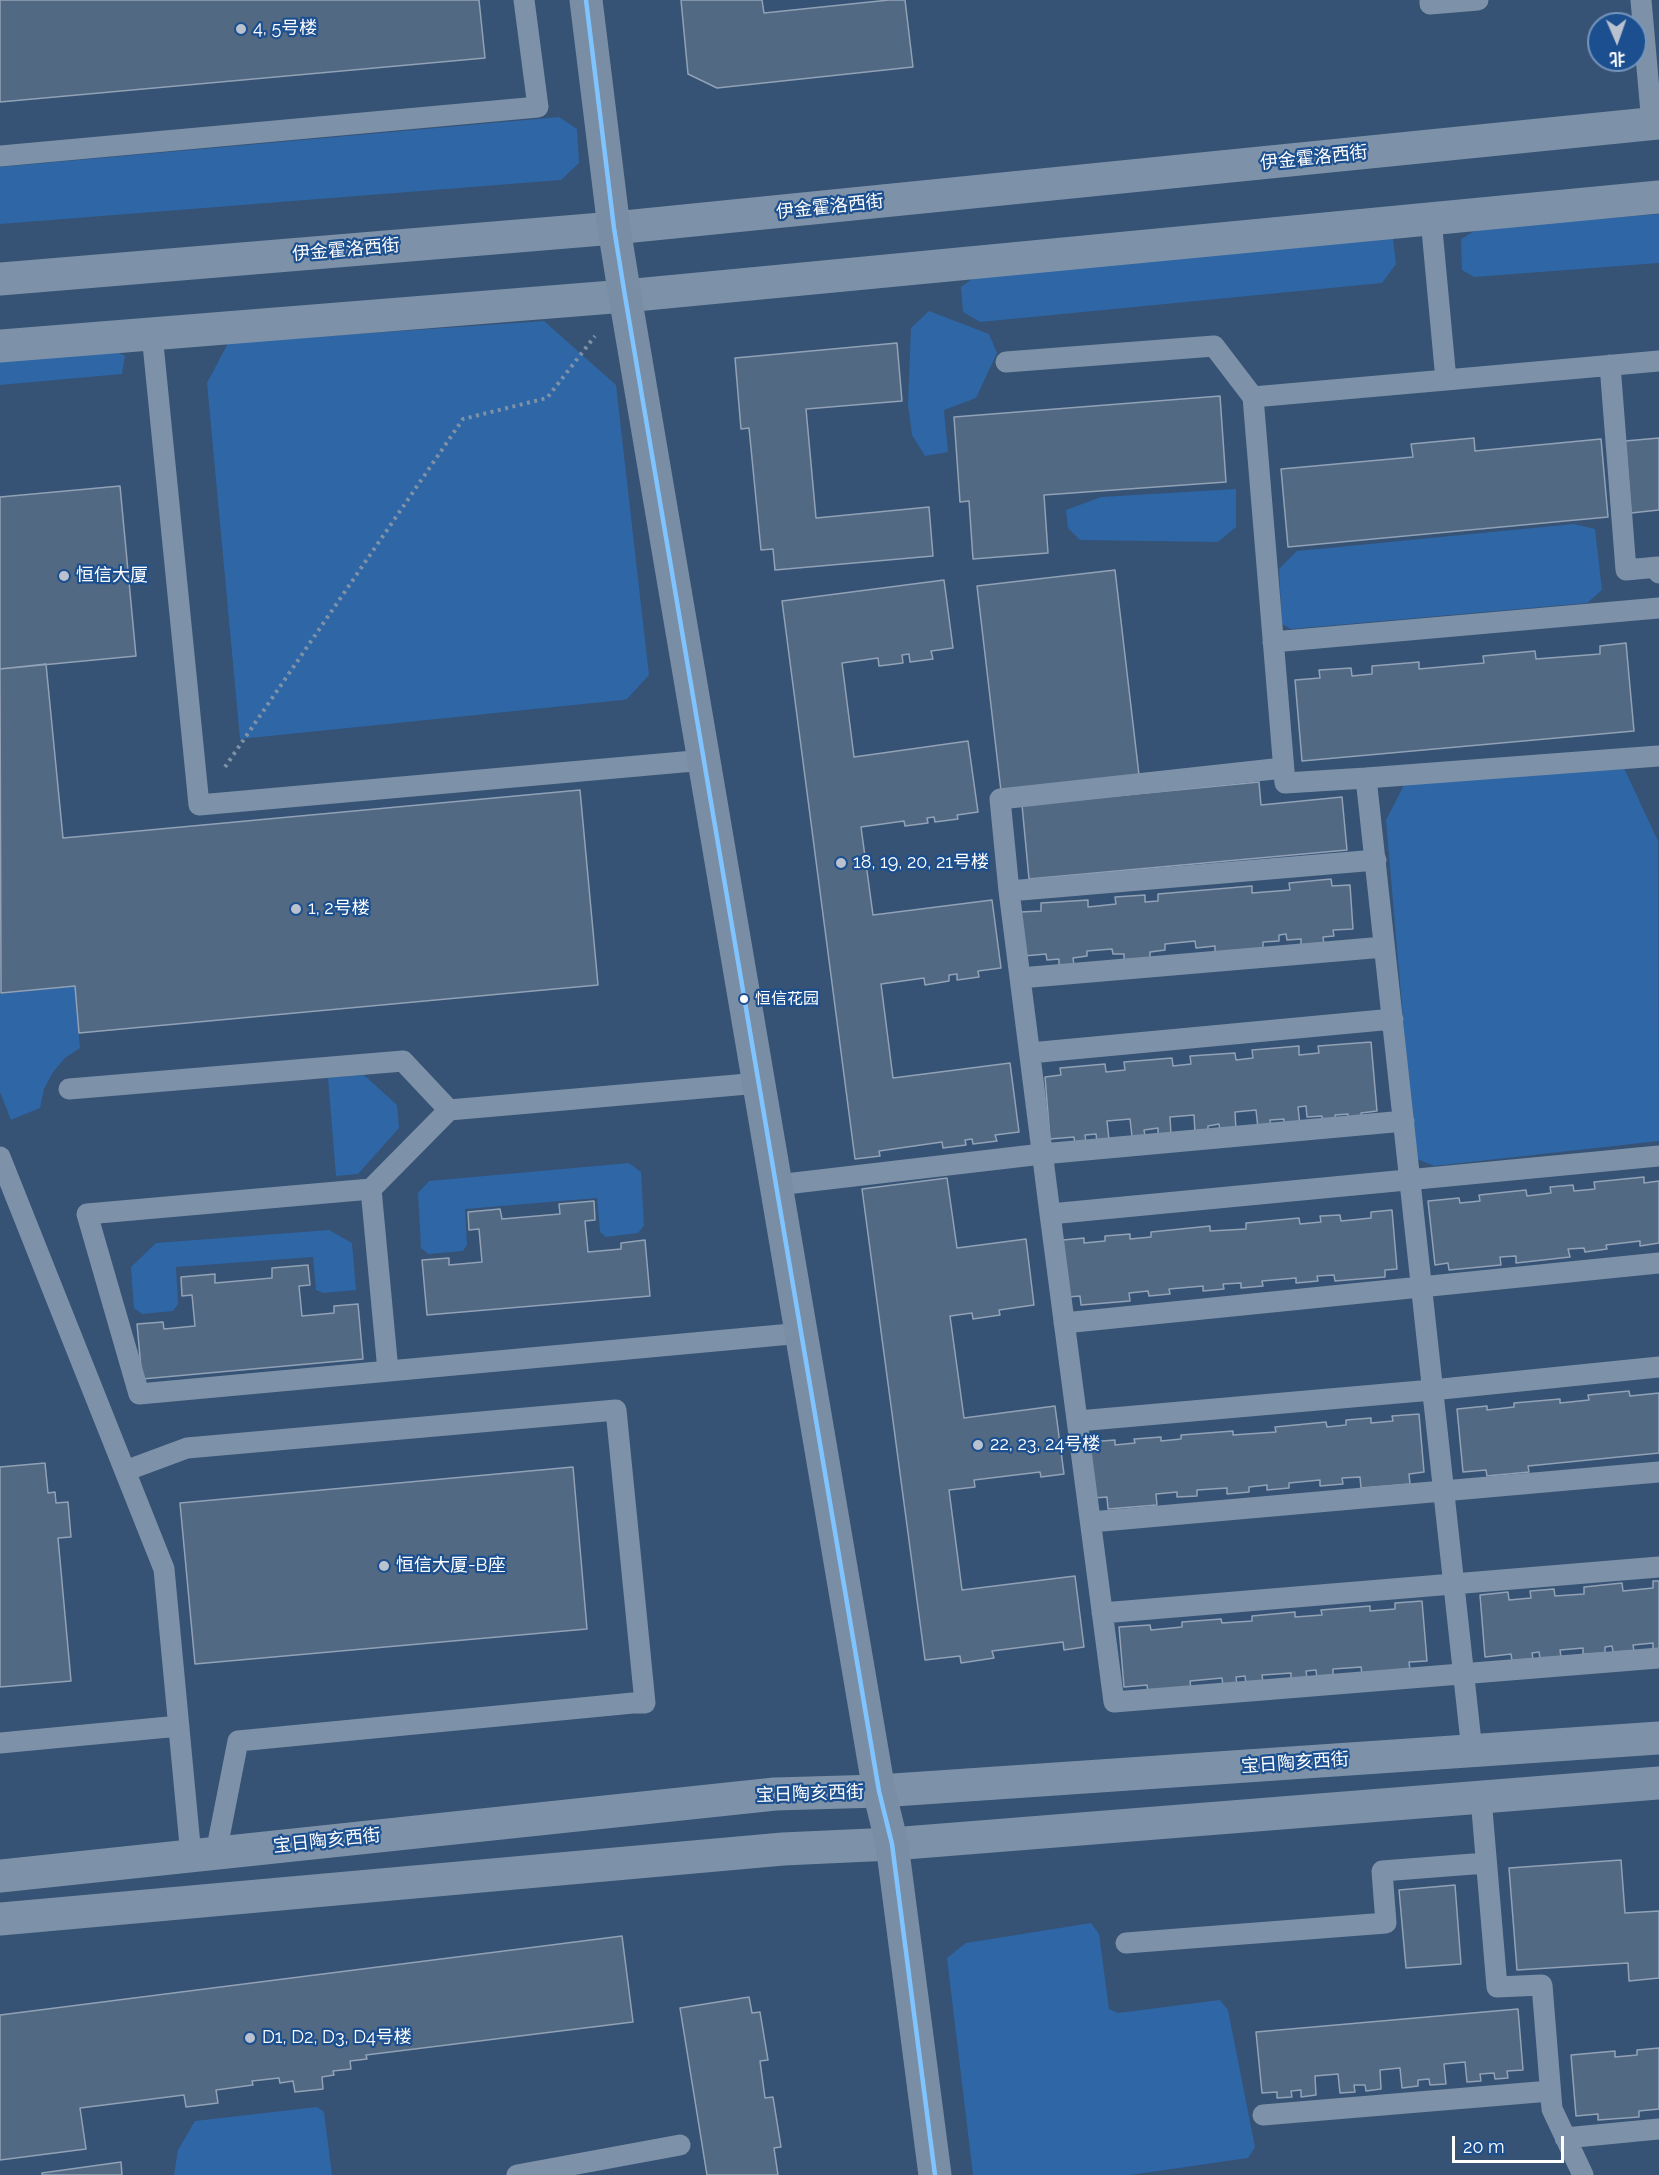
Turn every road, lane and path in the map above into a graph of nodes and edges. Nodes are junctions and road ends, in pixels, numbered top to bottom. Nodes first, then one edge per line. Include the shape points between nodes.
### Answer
1 (524, 0) edge
2 (586, 0) edge
3 (1430, 0) edge
4 (1478, 0) edge
5 (1641, 0) edge
6 (1656, 123) edge
7 (0, 156) edge
8 (1659, 197) edge
9 (1431, 219) junction
10 (614, 228) junction
11 (0, 279) edge
12 (626, 296) junction
13 (152, 334) junction
14 (0, 346) edge
15 (1659, 361) edge
16 (1006, 362) dead end
17 (1610, 365) junction
18 (1446, 380) junction
19 (1253, 397) junction
20 (1659, 573) edge
21 (1659, 608) edge
22 (1273, 642) junction
23 (1659, 756) edge
24 (705, 760) junction
25 (1659, 765) edge
26 (1283, 768) junction
27 (1366, 778) junction
28 (199, 805) junction
29 (1376, 860) junction
30 (1009, 891) junction
31 (1384, 947) junction
32 (1020, 978) junction
33 (1393, 1019) junction
34 (1030, 1053) junction
35 (759, 1083) junction
36 (69, 1089) dead end
37 (449, 1110) junction
38 (1404, 1121) junction
39 (1042, 1154) junction
40 (1659, 1156) edge
41 (0, 1158) edge
42 (1410, 1179) junction
43 (777, 1185) junction
44 (371, 1189) junction
45 (1050, 1214) junction
46 (1659, 1263) edge
47 (1421, 1287) junction
48 (1064, 1323) junction
49 (801, 1333) junction
50 (1659, 1367) edge
51 (388, 1371) junction
52 (1432, 1390) junction
53 (1077, 1421) junction
54 (125, 1471) junction
55 (1659, 1472) edge
56 (1443, 1491) junction
57 (1091, 1521) junction
58 (1659, 1566) edge
59 (1453, 1584) junction
60 (1102, 1613) junction
61 (1659, 1658) edge
62 (1463, 1672) junction
63 (179, 1726) junction
64 (1659, 1738) edge
65 (0, 1743) edge
66 (1472, 1751) junction
67 (1659, 1783) edge
68 (879, 1791) junction
69 (1481, 1798) junction
70 (892, 1844) junction
71 (204, 1854) junction
72 (1486, 1863) junction
73 (0, 1876) edge
74 (0, 1919) edge
75 (1126, 1943) dead end
76 (1550, 2091) junction
77 (1263, 2115) dead end
78 (1659, 2129) edge
79 (1565, 2138) junction
80 (680, 2145) dead end
81 (517, 2175) edge
82 (935, 2175) edge
83 (1583, 2175) edge

1 - 7 lane via 538,107
2 - 10 main road
3 - 4 lane via 1430,4
5 - 6 lane
6 - 10 street, 伊金霍洛西街
8 - 9 street
9 - 12 street
9 - 18 lane
10 - 11 street, 伊金霍洛西街
10 - 12 main road
12 - 13 street
12 - 24 main road
12 - 28 path via 547,398 463,419
13 - 14 street
13 - 28 lane
15 - 17 lane
16 - 19 lane via 1214,346
17 - 18 lane
17 - 20 lane via 1626,570 1658,567
18 - 19 lane
19 - 22 lane
21 - 22 lane
22 - 26 lane
23 - 25 lane
23 - 27 lane
24 - 28 lane
24 - 35 main road
26 - 27 lane via 1285,783
26 - 30 lane via 1000,799
27 - 29 lane
29 - 30 lane
29 - 31 lane
30 - 32 lane
31 - 32 lane
31 - 33 lane
32 - 34 lane
33 - 34 lane
33 - 38 lane
34 - 39 lane
35 - 37 lane
35 - 43 main road
36 - 37 lane via 403,1061
37 - 44 lane
38 - 39 lane
38 - 42 lane
39 - 43 lane
39 - 45 lane
40 - 42 lane
41 - 54 lane
42 - 45 lane
42 - 47 lane
43 - 49 main road
44 - 51 lane
44 - 51 lane via 87,1215 139,1394
45 - 48 lane
46 - 47 lane
47 - 48 lane
47 - 52 lane
48 - 53 lane
49 - 51 lane
49 - 68 main road
50 - 52 lane
52 - 53 lane
52 - 56 lane
53 - 57 lane
54 - 63 lane via 164,1569
54 - 71 lane via 187,1448 616,1410 645,1703 238,1741
55 - 56 lane
56 - 57 lane
56 - 59 lane
57 - 60 lane
58 - 59 lane
59 - 60 lane
59 - 62 lane
60 - 62 lane via 1114,1702
61 - 62 lane
62 - 66 lane
63 - 65 lane
63 - 71 lane
64 - 66 street, 宝日陶亥西街
66 - 68 street, 宝日陶亥西街
67 - 69 street
68 - 70 main road
68 - 71 street, 宝日陶亥西街 via 775,1794
69 - 70 street
69 - 72 lane
70 - 74 street via 783,1849
70 - 82 main road
71 - 73 street, 宝日陶亥西街
72 - 75 lane via 1382,1871 1386,1923
72 - 76 lane via 1497,1986 1542,1985
76 - 77 lane
76 - 79 lane via 1552,2109
78 - 79 lane
79 - 83 lane
80 - 81 lane

